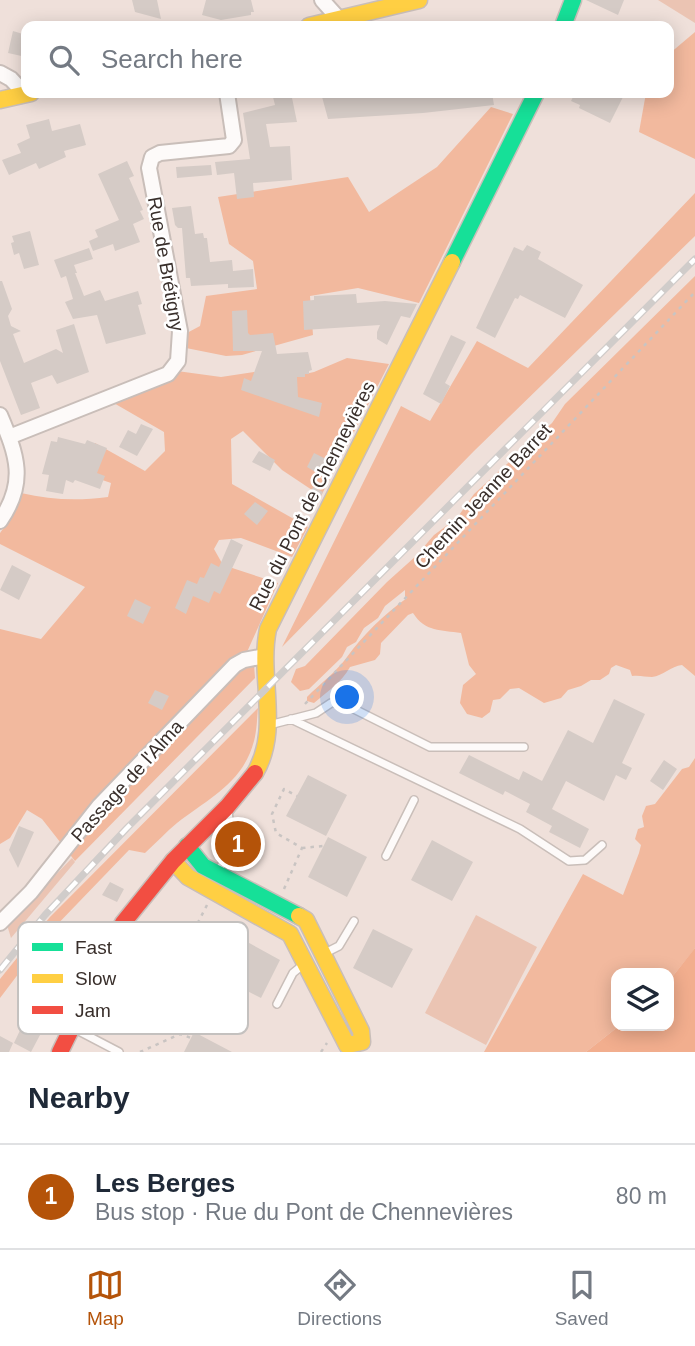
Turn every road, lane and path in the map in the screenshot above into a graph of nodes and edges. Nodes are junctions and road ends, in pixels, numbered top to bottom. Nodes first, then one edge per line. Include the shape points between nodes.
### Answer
1 (322, 0) edge
2 (419, 0) edge
3 (573, 0) edge
4 (339, 19) junction
5 (330, 21) edge
6 (565, 21) edge
7 (0, 74) edge
8 (21, 88) edge
9 (21, 96) edge
10 (228, 98) edge
11 (534, 98) edge
12 (0, 100) edge
13 (695, 292) edge
14 (0, 415) edge
15 (9, 437) junction
16 (0, 521) edge
17 (265, 656) junction
18 (291, 719) junction
19 (268, 725) junction
20 (524, 747) dead end
21 (297, 796) dead end
22 (414, 800) dead end
23 (228, 807) junction
24 (602, 845) dead end
25 (187, 846) junction
26 (323, 846) dead end
27 (302, 848) junction
28 (386, 856) dead end
29 (173, 861) junction
30 (213, 884) junction
31 (277, 905) junction
32 (354, 921) dead end
33 (124, 922) edge
34 (197, 922) edge
35 (0, 923) edge
36 (323, 954) junction
37 (305, 963) junction
38 (277, 1004) dead end
39 (69, 1034) edge
40 (84, 1034) edge
41 (191, 1038) dead end
42 (60, 1052) edge
43 (120, 1052) edge
44 (140, 1052) edge

1 - 4 street
2 - 4 main road
3 - 6 main road
4 - 5 main road
7 - 8 street
9 - 12 main road
10 - 15 street, Rue de Brétigny via 234,140 229,146 160,153 152,157 149,168 180,331 177,361 168,374
11 - 17 main road, Rue du Pont de Chennevières via 268,629
13 - 18 path, Chemin Jeanne Barret
14 - 15 street
15 - 16 street via 18,469 8,509
17 - 19 main road, Rue du Pont de Chennevières
17 - 35 street, Passage de l'Alma via 235,666 99,806 31,892
18 - 19 lane
18 - 20 lane via 340,702 430,747
18 - 24 lane via 520,829 569,861 585,860
19 - 23 main road, Rue du Pont de Chennevières via 264,758
21 - 27 path via 284,789 272,814 276,833
22 - 28 lane
23 - 25 main road, Rue du Pont de Chennevières
23 - 30 lane via 228,852
25 - 29 main road, Rue du Pont de Chennevières
25 - 30 main road
26 - 27 path
27 - 31 path
29 - 30 main road via 188,877
29 - 33 main road, Rue du Pont de Chennevières
30 - 31 main road
30 - 34 path
30 - 37 main road via 290,934
31 - 36 main road via 306,920
32 - 36 lane via 339,946
36 - 37 lane
36 - 37 main road via 361,1031 362,1042 347,1045
37 - 38 lane via 293,973
39 - 42 main road, Rue du Pont de Chennevières
40 - 43 lane
41 - 44 path via 180,1034

